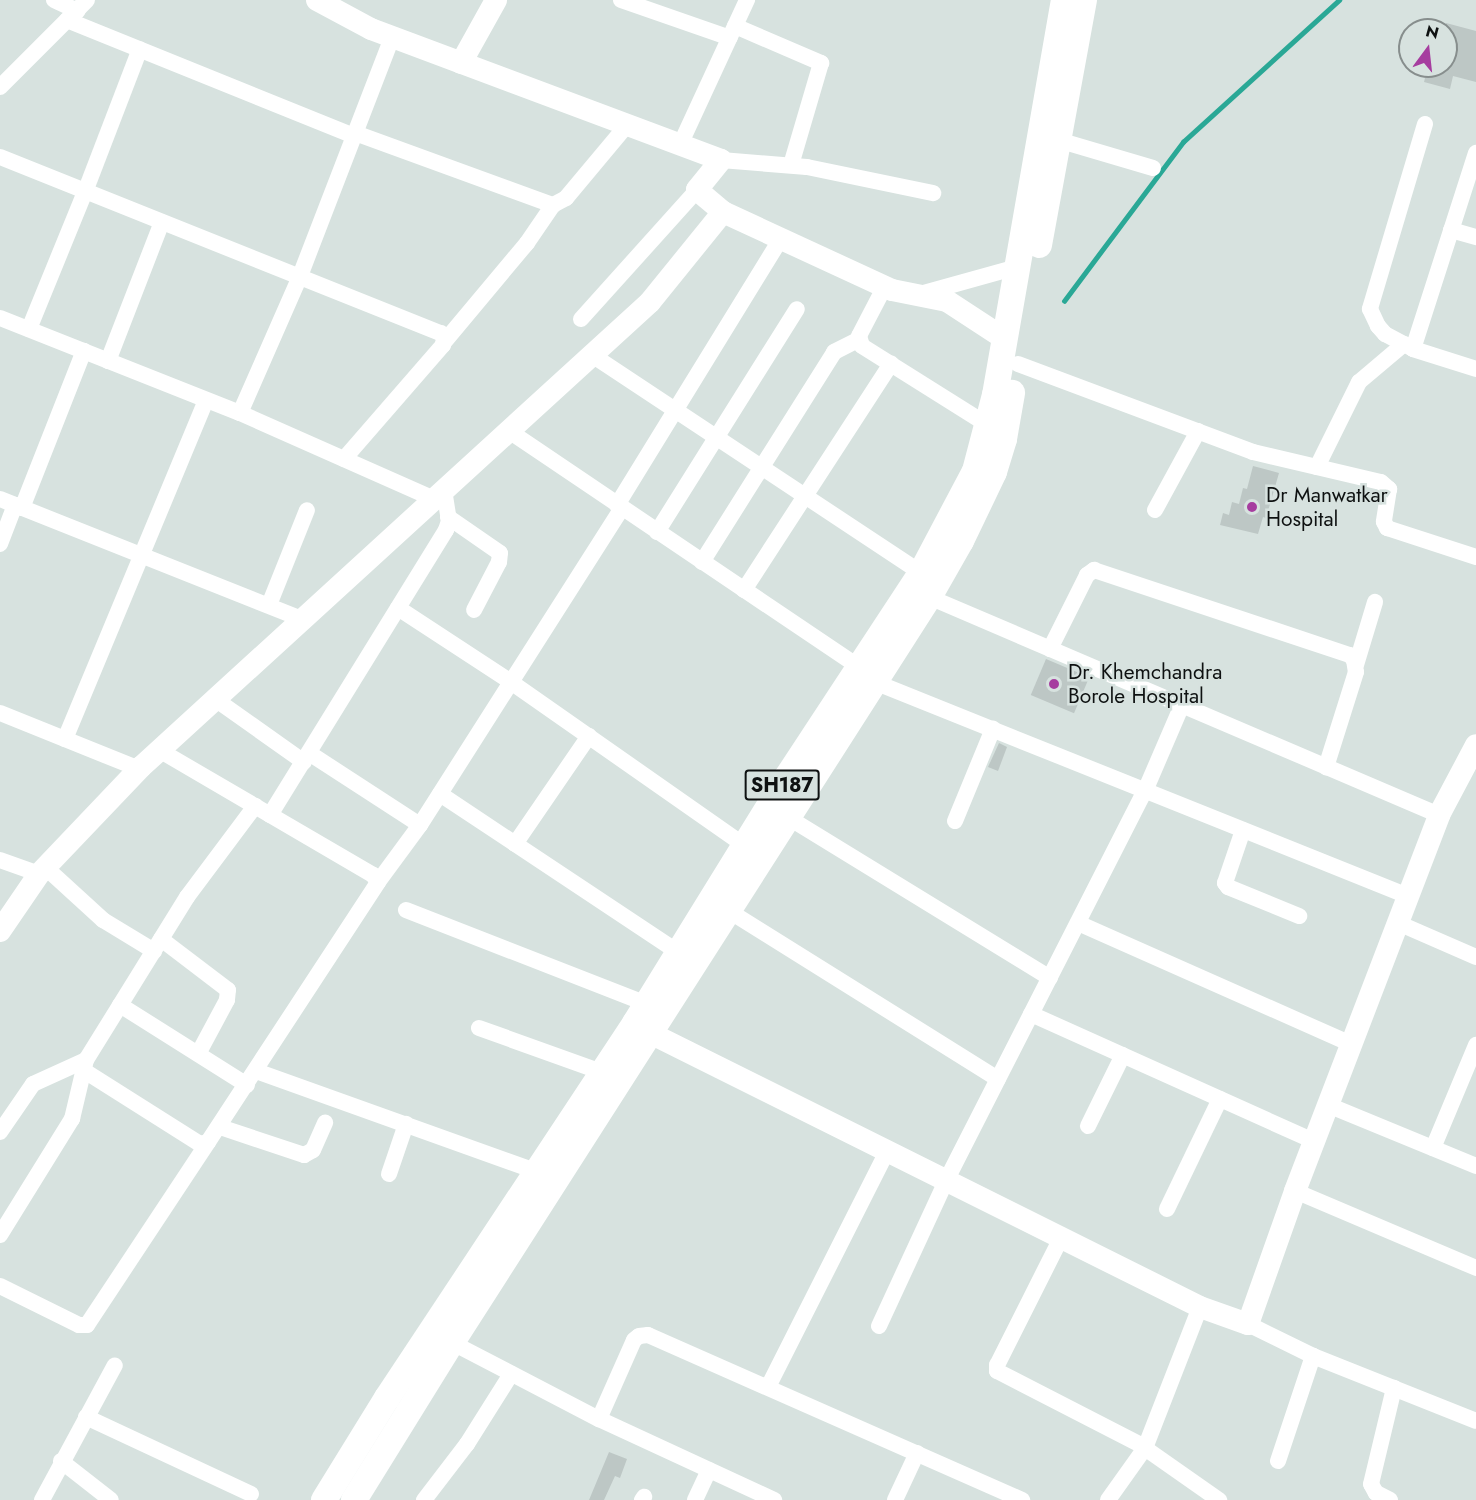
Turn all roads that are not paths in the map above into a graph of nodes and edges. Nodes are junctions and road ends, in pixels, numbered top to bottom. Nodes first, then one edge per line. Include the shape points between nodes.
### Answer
1 (54, 0) edge
2 (317, 0) edge
3 (496, 0) edge
4 (621, 0) edge
5 (747, 0) edge
6 (1064, 0) edge
7 (1084, 0) edge
8 (77, 10) edge
9 (733, 32) junction
10 (392, 37) junction
11 (140, 49) junction
12 (460, 63) junction
13 (0, 87) edge
14 (1425, 124) dead end
15 (627, 125) junction
16 (355, 134) junction
17 (1058, 140) junction
18 (680, 145) junction
19 (1476, 153) edge
20 (0, 157) edge
21 (721, 160) junction
22 (791, 165) junction
23 (1154, 168) dead end
24 (697, 190) junction
25 (85, 192) junction
26 (933, 193) dead end
27 (553, 205) junction
28 (723, 212) junction
29 (162, 222) junction
30 (1451, 230) junction
31 (1476, 237) edge
32 (781, 238) junction
33 (1017, 267) junction
34 (300, 276) junction
35 (885, 286) junction
36 (917, 295) junction
37 (797, 309) dead end
38 (0, 318) edge
39 (581, 320) dead end
40 (28, 329) junction
41 (859, 339) junction
42 (1005, 339) junction
43 (445, 341) junction
44 (1409, 347) junction
45 (84, 351) junction
46 (592, 355) junction
47 (108, 361) junction
48 (891, 364) junction
49 (1018, 364) junction
50 (1476, 369) edge
51 (206, 400) junction
52 (677, 411) junction
53 (240, 413) junction
54 (988, 425) junction
55 (508, 431) junction
56 (1198, 431) junction
57 (716, 437) junction
58 (344, 459) junction
59 (760, 466) junction
60 (1317, 467) junction
61 (439, 495) junction
62 (804, 495) junction
63 (12, 504) edge
64 (619, 506) junction
65 (307, 510) dead end
66 (1155, 510) dead end
67 (448, 517) junction
68 (657, 532) junction
69 (0, 544) edge
70 (140, 554) junction
71 (1476, 557) edge
72 (702, 562) junction
73 (921, 573) junction
74 (744, 590) junction
75 (929, 597) junction
76 (1375, 602) dead end
77 (269, 605) junction
78 (398, 608) junction
79 (474, 610) dead end
80 (302, 619) junction
81 (1050, 649) junction
82 (1356, 665) junction
83 (868, 675) junction
84 (511, 682) junction
85 (215, 699) junction
86 (1182, 705) junction
87 (0, 713) edge
88 (993, 729) junction
89 (589, 736) junction
90 (65, 739) junction
91 (1476, 745) edge
92 (159, 750) junction
93 (306, 758) junction
94 (1326, 767) junction
95 (138, 769) junction
96 (1468, 777) edge
97 (1145, 791) junction
98 (440, 794) junction
99 (262, 811) junction
100 (1439, 815) junction
101 (789, 818) junction
102 (955, 821) dead end
103 (420, 825) junction
104 (1243, 830) junction
105 (515, 844) junction
106 (745, 846) junction
107 (0, 860) edge
108 (42, 871) junction
109 (378, 882) junction
110 (1408, 896) junction
111 (406, 910) dead end
112 (729, 911) junction
113 (1299, 916) dead end
114 (1398, 922) junction
115 (1078, 923) junction
116 (0, 931) edge
117 (157, 945) junction
118 (678, 952) junction
119 (1476, 957) edge
120 (1050, 978) junction
121 (647, 1004) junction
122 (120, 1005) junction
123 (1031, 1014) junction
124 (479, 1028) dead end
125 (651, 1033) junction
126 (1341, 1040) junction
127 (1476, 1045) edge
128 (198, 1054) junction
129 (1123, 1055) junction
130 (85, 1065) junction
131 (602, 1072) junction
132 (252, 1078) junction
133 (998, 1079) junction
134 (1220, 1098) junction
135 (1328, 1105) junction
136 (325, 1123) dead end
137 (406, 1125) junction
138 (1088, 1126) dead end
139 (220, 1127) junction
140 (0, 1132) edge
141 (1305, 1136) junction
142 (208, 1142) junction
143 (1432, 1148) junction
144 (887, 1151) junction
145 (1476, 1166) edge
146 (389, 1174) dead end
147 (547, 1175) junction
148 (946, 1181) junction
149 (1295, 1191) junction
150 (1167, 1209) dead end
151 (0, 1235) edge
152 (1061, 1238) junction
153 (1476, 1268) edge
154 (0, 1286) edge
155 (1208, 1310) junction
156 (1243, 1323) junction
157 (879, 1326) dead end
158 (442, 1337) junction
159 (1313, 1356) junction
160 (115, 1365) dead end
161 (512, 1374) junction
162 (768, 1387) junction
163 (1394, 1388) junction
164 (86, 1417) junction
165 (599, 1419) junction
166 (1476, 1420) edge
167 (1142, 1446) junction
168 (917, 1453) junction
169 (61, 1461) junction
170 (1278, 1461) dead end
171 (709, 1470) junction
172 (251, 1494) dead end
173 (1367, 1495) edge
174 (42, 1500) edge
175 (111, 1500) edge
176 (324, 1500) edge
177 (354, 1500) edge
178 (424, 1500) edge
179 (695, 1500) edge
180 (774, 1500) edge
181 (895, 1500) edge
182 (1022, 1500) edge
183 (1107, 1500) edge
184 (1219, 1500) edge
185 (1390, 1500) edge

1 - 8 street
2 - 10 street
3 - 12 street
4 - 9 street
5 - 9 street
6 - 33 main road, SH187
7 - 17 main road, SH187
8 - 11 street
8 - 13 street
9 - 18 street
9 - 22 street via 821,63
10 - 12 street
10 - 16 street
11 - 16 street
11 - 25 street
12 - 15 street
14 - 44 street via 1370,309 1378,326
15 - 18 street
15 - 27 street via 566,198
16 - 27 street
16 - 34 street
17 - 23 street
17 - 49 main road, SH187
18 - 21 street
19 - 30 street
20 - 25 street
21 - 22 street
21 - 24 street
22 - 26 street
24 - 28 street
24 - 39 street
25 - 29 street
25 - 40 street
27 - 43 street via 527,243
28 - 32 street
28 - 46 street via 650,302
29 - 34 street
29 - 47 street
30 - 31 street
30 - 44 street
32 - 35 street
32 - 52 street
33 - 36 street
33 - 42 main road, SH187
34 - 43 street via 441,333
34 - 53 street
35 - 36 street
35 - 41 street
36 - 42 street via 947,301
37 - 57 street
38 - 40 street
40 - 45 street
41 - 48 street via 861,346
41 - 59 street via 834,352
42 - 54 main road, SH187
43 - 58 street
44 - 50 street
44 - 60 street via 1359,382
45 - 47 street
45 - 63 street
46 - 52 street
46 - 55 street
47 - 51 street
48 - 54 street
48 - 62 street
49 - 56 street
49 - 75 main road, SH187 via 1004,439 993,472 962,541
51 - 53 street
51 - 70 street
52 - 57 street
52 - 64 street
53 - 58 street
54 - 73 main road, SH187 via 975,471
55 - 61 street
55 - 64 street
56 - 60 street via 1253,452
56 - 66 street
57 - 59 street
57 - 68 street
58 - 61 street
59 - 62 street
59 - 72 street
60 - 71 street via 1386,485 1390,494 1384,522 1387,528
61 - 67 street
61 - 80 street
62 - 73 street
62 - 74 street
63 - 69 street
63 - 70 street
64 - 68 street
64 - 84 street
65 - 77 street
67 - 78 street via 446,530
67 - 79 street via 500,553 500,562
68 - 72 street
70 - 77 street
70 - 90 street
72 - 74 street
73 - 83 main road, SH187
74 - 83 street
75 - 81 street
75 - 83 main road, SH187
76 - 82 street
77 - 80 street
78 - 84 street
78 - 93 street
80 - 85 street
81 - 82 street via 1087,575 1094,570 1350,655
81 - 86 street
82 - 94 street
83 - 88 street
83 - 101 main road, SH187
83 - 106 main road, SH187
84 - 89 street
84 - 98 street
85 - 92 street
85 - 93 street
86 - 94 street
86 - 97 street
87 - 90 street
88 - 97 street
88 - 102 street
89 - 105 street
89 - 106 street
90 - 95 street
91 - 96 street
92 - 95 street
92 - 99 street
93 - 99 street
93 - 103 street
94 - 100 street
95 - 108 street
96 - 100 street
97 - 104 street
97 - 115 street
98 - 103 street
98 - 105 street
99 - 109 street via 374,875
99 - 117 street via 187,897
100 - 110 street
101 - 112 main road, SH187
101 - 120 street
103 - 109 street
104 - 110 street
104 - 113 street via 1225,883
105 - 118 street
106 - 118 main road, SH187
107 - 108 street
108 - 116 street
108 - 117 street via 100,918
109 - 132 street
110 - 114 street
111 - 121 street
112 - 125 main road, SH187
112 - 133 street
114 - 119 street
114 - 126 street
115 - 120 street
115 - 126 street
117 - 122 street
117 - 128 street via 228,990 227,1000
118 - 121 main road, SH187
120 - 123 street
121 - 131 main road, SH187
122 - 128 street
122 - 130 street
123 - 129 street
123 - 133 street
124 - 131 street
125 - 144 street
125 - 147 main road, SH187
126 - 135 street
127 - 143 street
128 - 132 street
129 - 134 street
129 - 138 street
130 - 140 street via 33,1084
130 - 142 street via 200,1144
130 - 151 street via 72,1119
131 - 147 main road, SH187
132 - 137 street
132 - 139 street
133 - 148 street
134 - 141 street
134 - 150 street
135 - 141 street
135 - 143 street
136 - 139 street via 313,1150 304,1155
137 - 146 street
137 - 147 street
139 - 142 street
141 - 149 street
142 - 154 street via 87,1325 79,1326
143 - 145 street
144 - 148 street
144 - 162 street
147 - 158 main road, SH187
148 - 152 street
148 - 157 street
149 - 153 street
149 - 156 street
152 - 155 street
152 - 167 street via 997,1371
155 - 156 street
155 - 167 street
156 - 159 street
158 - 161 street
158 - 176 main road, SH187
158 - 177 main road, SH187
159 - 163 street
159 - 170 street
160 - 164 street
161 - 165 street
161 - 178 street via 467,1444
162 - 165 street via 644,1334 634,1340
162 - 168 street
163 - 166 street
163 - 173 street
164 - 169 street
164 - 172 street
165 - 171 street
167 - 183 street
167 - 184 street
168 - 181 street
168 - 182 street
169 - 174 street
169 - 175 street
171 - 179 street
171 - 180 street
173 - 185 street

